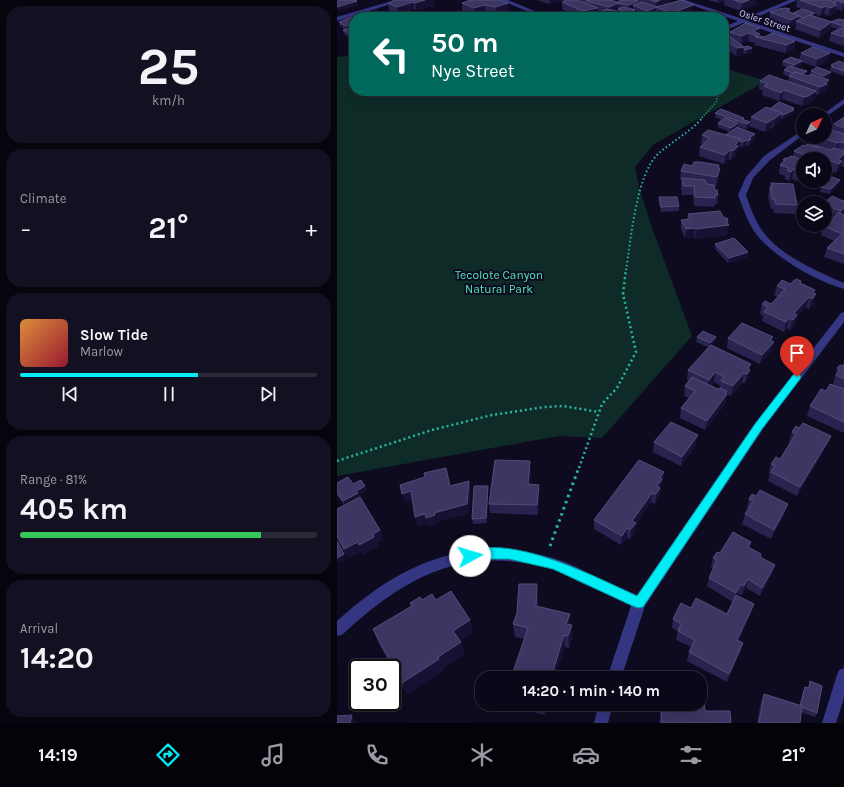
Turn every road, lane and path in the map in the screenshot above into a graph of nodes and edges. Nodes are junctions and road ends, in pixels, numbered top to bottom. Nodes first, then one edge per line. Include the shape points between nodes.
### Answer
1 (401, 0) edge
2 (503, 0) edge
3 (680, 0) edge
4 (794, 0) edge
5 (361, 12) edge
6 (533, 12) edge
7 (714, 12) edge
8 (349, 15) edge
9 (729, 17) edge
10 (337, 19) edge
11 (743, 22) junction
12 (729, 27) edge
13 (844, 55) edge
14 (718, 96) edge
15 (844, 101) edge
16 (832, 110) edge
17 (796, 137) edge
18 (844, 286) edge
19 (844, 315) edge
20 (599, 412) junction
21 (337, 461) edge
22 (545, 562) junction
23 (639, 603) junction
24 (337, 630) edge
25 (616, 671) edge
26 (844, 675) edge
27 (604, 711) edge
28 (601, 723) edge
29 (829, 723) edge

1 - 5 street
2 - 6 street
3 - 7 street, Osler Street
4 - 11 street
8 - 10 street
9 - 11 street, Osler Street
11 - 12 street
11 - 13 street, Osler Street
14 - 20 path via 716,102 704,116 657,155 643,178 632,230 623,294 636,352 617,388 602,404
15 - 16 street
17 - 18 street via 767,158 750,177 742,195 751,219 768,242 797,264
19 - 23 street via 759,426
20 - 21 path via 563,406 493,415 432,430
20 - 22 path
22 - 23 street
22 - 24 street via 509,554 488,554 444,561 421,569 389,588 368,602
23 - 25 street
26 - 29 street
27 - 28 street

